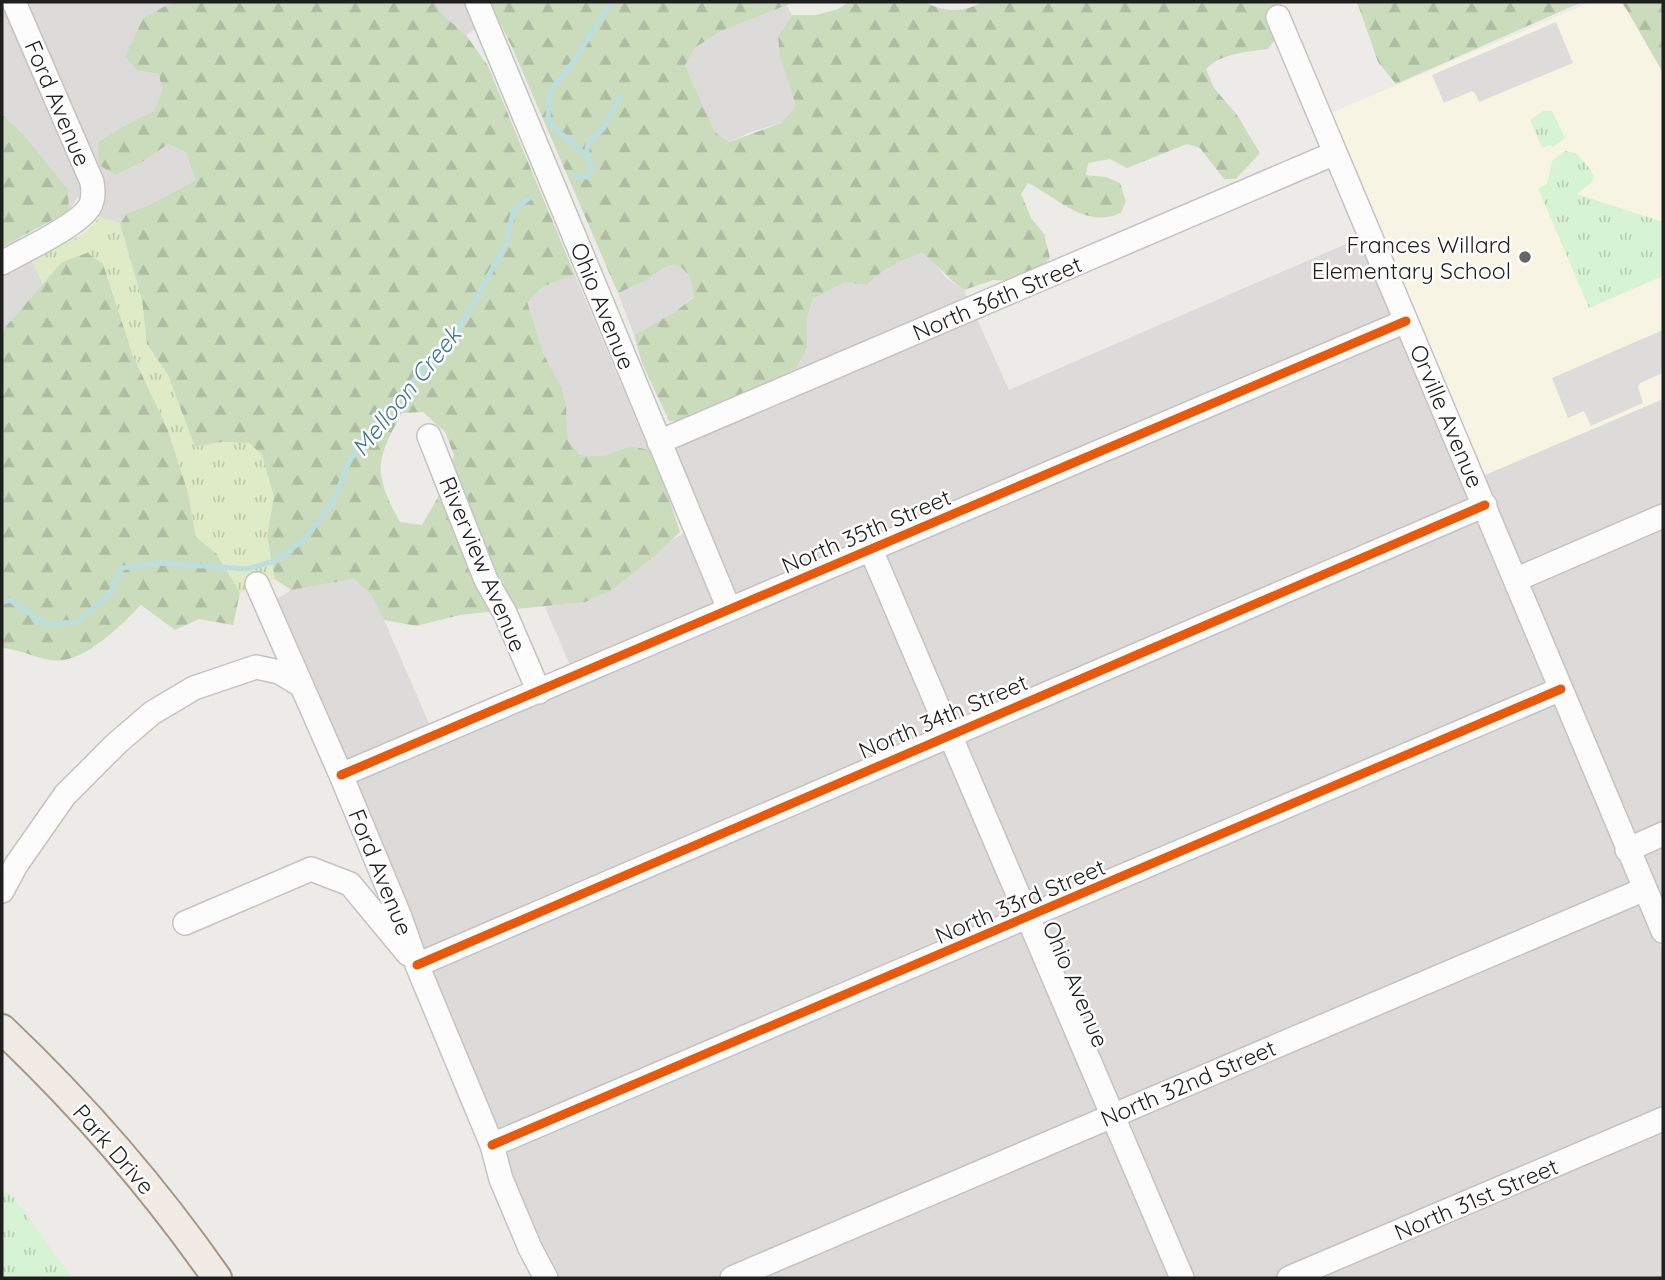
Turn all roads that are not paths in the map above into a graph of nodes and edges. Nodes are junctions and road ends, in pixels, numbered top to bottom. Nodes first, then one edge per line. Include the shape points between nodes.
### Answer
1 (14, 2) edge
2 (477, 2) edge
3 (1278, 18) dead end
4 (1335, 153) junction
5 (2, 263) edge
6 (1406, 321) junction
7 (429, 436) dead end
8 (659, 442) junction
9 (1485, 505) junction
10 (1663, 516) edge
11 (871, 550) junction
12 (1515, 580) junction
13 (257, 584) dead end
14 (729, 609) junction
15 (302, 686) junction
16 (1561, 689) junction
17 (539, 692) junction
18 (950, 734) junction
19 (341, 775) junction
20 (1663, 834) edge
21 (1627, 850) junction
22 (1644, 889) junction
23 (2, 891) edge
24 (1027, 919) junction
25 (185, 923) dead end
26 (1663, 932) edge
27 (416, 965) junction
28 (2, 1029) edge
29 (1112, 1115) junction
30 (1663, 1119) edge
31 (492, 1145) junction
32 (217, 1278) edge
33 (546, 1278) edge
34 (732, 1278) edge
35 (1182, 1278) edge
36 (1289, 1278) edge

1 - 5 street, Ford Avenue via 92,182 93,195 90,207 77,221
2 - 8 street, Ohio Avenue
3 - 4 street, Orville Avenue
4 - 6 street, Orville Avenue
4 - 8 street, North 36th Street
6 - 9 street, Orville Avenue
6 - 11 street, North 35th Street
7 - 17 street, Riverview Avenue via 486,580
8 - 14 street, Ohio Avenue
9 - 12 street, Orville Avenue
9 - 18 street, North 34th Street
10 - 12 street
11 - 14 street, North 35th Street
11 - 18 street, Ohio Avenue
12 - 16 street, Orville Avenue
13 - 15 street, Ford Avenue
14 - 17 street, North 35th Street
15 - 19 street, Ford Avenue
15 - 23 street via 279,672 256,667 194,688 152,713 65,795
16 - 21 street, Orville Avenue
16 - 24 street, North 33rd Street
17 - 19 street, North 35th Street
18 - 24 street, Ohio Avenue
18 - 27 street, North 34th Street
19 - 27 street, Ford Avenue
20 - 21 street
21 - 22 street, Orville Avenue
22 - 26 street, Orville Avenue
22 - 29 street, North 32nd Street
24 - 29 street, Ohio Avenue
24 - 31 street, North 33rd Street
25 - 27 street via 311,869 350,884
27 - 31 street, Ford Avenue
28 - 32 main road, Park Drive via 153,1192
29 - 34 street, North 32nd Street
29 - 35 street, Ohio Avenue
30 - 36 street, North 31st Street
31 - 33 street, Ford Avenue via 501,1179

